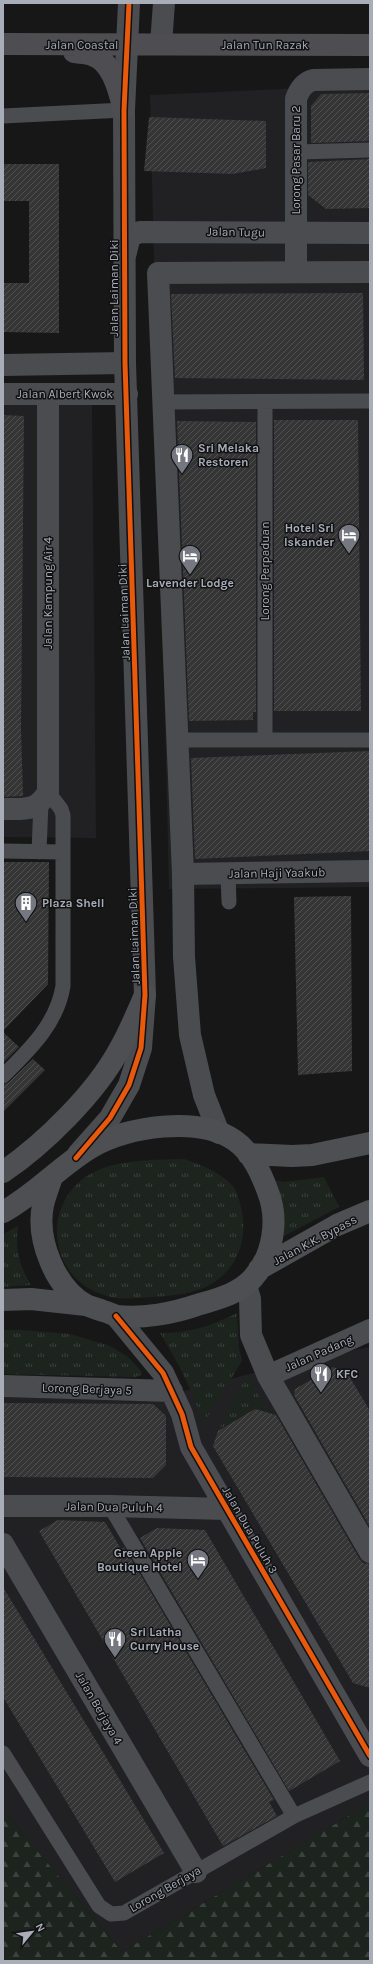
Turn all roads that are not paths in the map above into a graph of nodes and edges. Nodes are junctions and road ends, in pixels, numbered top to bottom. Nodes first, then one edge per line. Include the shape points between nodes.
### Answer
1 (129, 3) edge
2 (164, 3) edge
3 (3, 44) edge
4 (161, 44) junction
5 (126, 45) junction
6 (370, 45) edge
7 (370, 79) edge
8 (124, 110) junction
9 (3, 116) edge
10 (370, 150) edge
11 (297, 152) junction
12 (296, 233) junction
13 (370, 233) edge
14 (124, 263) junction
15 (296, 272) junction
16 (370, 272) edge
17 (125, 363) junction
18 (3, 365) edge
19 (3, 394) edge
20 (48, 394) junction
21 (127, 394) junction
22 (164, 402) junction
23 (265, 402) junction
24 (370, 402) edge
25 (177, 740) junction
26 (265, 740) junction
27 (370, 740) edge
28 (44, 797) junction
29 (3, 809) edge
30 (3, 851) edge
31 (39, 852) junction
32 (63, 852) junction
33 (370, 872) edge
34 (183, 874) junction
35 (228, 874) junction
36 (229, 902) dead end
37 (145, 995) junction
38 (3, 1076) edge
39 (219, 1133) junction
40 (370, 1143) edge
41 (248, 1154) junction
42 (76, 1158) junction
43 (3, 1172) edge
44 (52, 1177) junction
45 (370, 1211) edge
46 (3, 1212) edge
47 (253, 1277) junction
48 (3, 1300) edge
49 (86, 1305) junction
50 (116, 1316) junction
51 (370, 1331) edge
52 (268, 1376) junction
53 (3, 1386) edge
54 (172, 1391) junction
55 (3, 1506) edge
56 (110, 1506) junction
57 (226, 1509) junction
58 (3, 1544) edge
59 (370, 1552) edge
60 (363, 1725) edge
61 (3, 1753) edge
62 (370, 1756) edge
63 (370, 1782) edge
64 (294, 1816) junction
65 (196, 1872) junction

1 - 5 street, Jalan Laiman Diki
2 - 4 street
3 - 5 highway, Jalan Coastal
3 - 8 highway via 92,54 107,66 114,78
4 - 5 highway, Jalan Coastal
4 - 6 highway, Jalan Tun Razak
5 - 8 street, Jalan Laiman Diki
7 - 11 street, Lorong Pasar Baru 2 via 313,80 304,85 296,99
8 - 9 lane
8 - 14 street, Jalan Laiman Diki
10 - 11 lane
11 - 12 street, Lorong Pasar Baru 2
12 - 13 street, Jalan Tugu
12 - 14 street, Jalan Tugu via 140,232 130,236
12 - 15 street, Lorong Pasar Baru 2
14 - 17 street, Jalan Laiman Diki
15 - 16 street
15 - 22 street via 158,273
17 - 18 street
17 - 21 street, Jalan Laiman Diki
19 - 20 street, Jalan Albert Kwok
20 - 21 street, Jalan Albert Kwok
20 - 28 street, Jalan Kampung Air 4
21 - 37 street, Jalan Laiman Diki
22 - 23 lane
22 - 25 street
23 - 24 lane
23 - 26 lane, Lorong Perpaduan
25 - 26 lane
25 - 34 street
26 - 27 lane
28 - 29 street via 26,809
28 - 31 lane
28 - 32 lane via 61,809
30 - 31 lane
31 - 32 lane
32 - 38 lane via 61,998 43,1032
33 - 35 street, Jalan Haji Yaakub
34 - 35 street, Jalan Haji Yaakub
34 - 39 street via 184,957 190,1035 204,1095
35 - 36 lane
37 - 42 street, Jalan Laiman Diki via 141,1048 128,1085 110,1118
37 - 43 main road via 119,1051 103,1075 52,1132
39 - 41 main road via 234,1140
39 - 42 main road via 180,1126 153,1127 122,1134 94,1146
40 - 41 main road via 312,1155
41 - 47 main road via 259,1169 274,1212 269,1254
42 - 44 main road
44 - 46 main road
44 - 49 main road via 43,1206 42,1235 50,1262 61,1280
45 - 47 main road, Jalan K.K. Bypass via 337,1225
47 - 50 main road, Jalan K.K. Bypass via 232,1294 184,1309 157,1314
47 - 52 street via 250,1299 251,1335
48 - 49 main road via 31,1299
49 - 50 main road
50 - 54 street, Jalan Dua Puluh 3 via 163,1373
51 - 52 street, Jalan Padang
52 - 59 street
53 - 54 street, Lorong Berjaya 5
54 - 57 street, Jalan Dua Puluh 3 via 182,1414 191,1447
55 - 56 street, Jalan Dua Puluh 4
56 - 57 street, Jalan Dua Puluh 4
56 - 64 lane
57 - 60 street, Jalan Dua Puluh 3
58 - 65 street, Jalan Berjaya 4
60 - 62 street, Jalan Dua Puluh 3
61 - 65 lane, Lorong Berjaya via 99,1906 111,1914 124,1913
63 - 64 lane, Lorong Berjaya
64 - 65 lane, Lorong Berjaya

